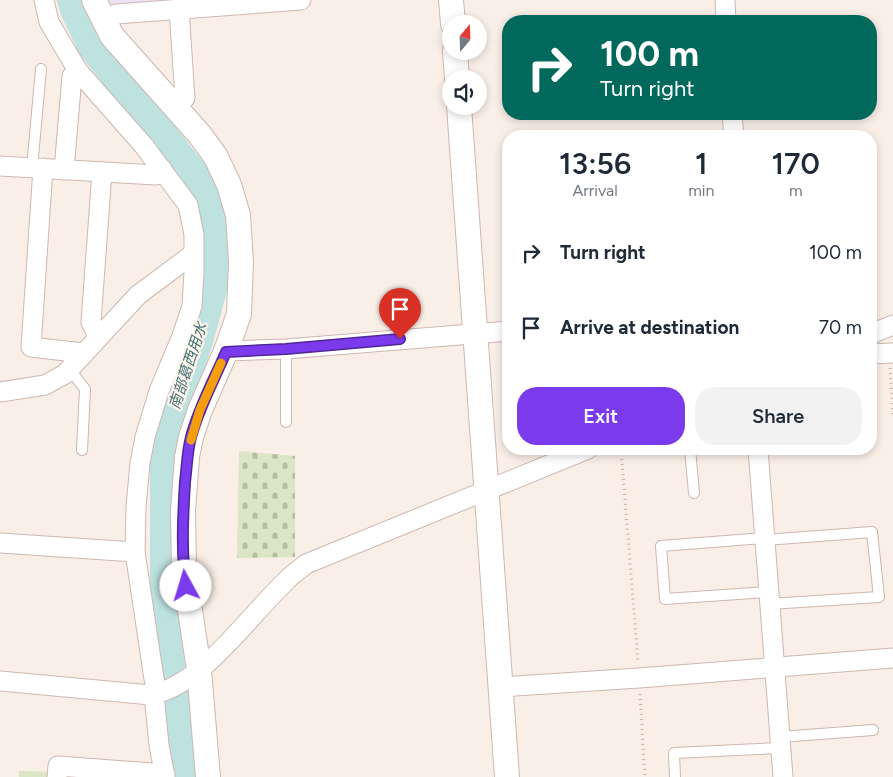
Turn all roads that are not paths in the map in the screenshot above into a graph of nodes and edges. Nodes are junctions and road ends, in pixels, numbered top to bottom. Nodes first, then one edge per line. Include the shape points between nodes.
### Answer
1 (44, 0) edge
2 (301, 0) edge
3 (451, 0) edge
4 (725, 0) edge
5 (179, 9) junction
6 (99, 10) edge
7 (452, 15) edge
8 (726, 15) edge
9 (40, 69) dead end
10 (78, 71) junction
11 (176, 108) junction
12 (460, 115) edge
13 (0, 166) edge
14 (37, 168) junction
15 (162, 169) junction
16 (64, 170) junction
17 (102, 172) junction
18 (193, 254) junction
19 (893, 325) edge
20 (502, 331) edge
21 (877, 332) edge
22 (476, 333) junction
23 (98, 336) junction
24 (286, 349) junction
25 (226, 352) junction
26 (83, 353) junction
27 (70, 370) junction
28 (0, 392) edge
29 (286, 422) dead end
30 (82, 450) dead end
31 (574, 455) edge
32 (691, 455) edge
33 (758, 455) edge
34 (486, 492) junction
35 (694, 493) dead end
36 (765, 539) junction
37 (0, 544) edge
38 (135, 552) junction
39 (769, 598) junction
40 (893, 658) edge
41 (775, 668) junction
42 (196, 673) junction
43 (0, 681) edge
44 (499, 687) junction
45 (156, 694) junction
46 (873, 730) dead end
47 (780, 742) junction
48 (165, 775) edge
49 (57, 777) edge
50 (208, 777) edge
51 (507, 777) edge
52 (675, 777) edge
53 (782, 777) edge

1 - 10 street via 48,22
2 - 5 street
3 - 7 street
4 - 8 street
5 - 6 street via 116,14
5 - 11 street via 185,98
6 - 11 street via 112,36
9 - 14 lane
10 - 15 street
10 - 16 street via 72,76
11 - 25 street via 216,157 230,185 238,215 241,240 239,314
12 - 22 street
13 - 14 street
14 - 16 street
14 - 26 street via 31,347
15 - 17 street via 156,175
15 - 18 street via 188,205 194,235
16 - 17 street
17 - 23 street via 91,322
18 - 23 street via 138,295
18 - 38 street via 192,306 145,437 136,507
19 - 21 street
20 - 22 street
22 - 24 street
22 - 34 street
23 - 26 street
24 - 25 street
24 - 29 lane
25 - 42 street via 200,410 188,457 183,511 184,570
26 - 27 street
27 - 28 street via 45,385
27 - 30 lane via 85,389
31 - 34 street
32 - 35 lane
33 - 36 street
34 - 42 street via 306,564 286,580
34 - 44 street
36 - 39 street
36 - 39 lane via 661,546 665,599
36 - 39 lane via 872,532 879,597
37 - 38 street
38 - 45 street
39 - 41 street
40 - 41 street
41 - 44 street
41 - 47 street
42 - 45 street
42 - 50 street
43 - 45 street
44 - 51 street
45 - 48 street via 157,728
46 - 47 lane
47 - 52 lane via 674,753
47 - 53 street
48 - 49 street via 58,766

